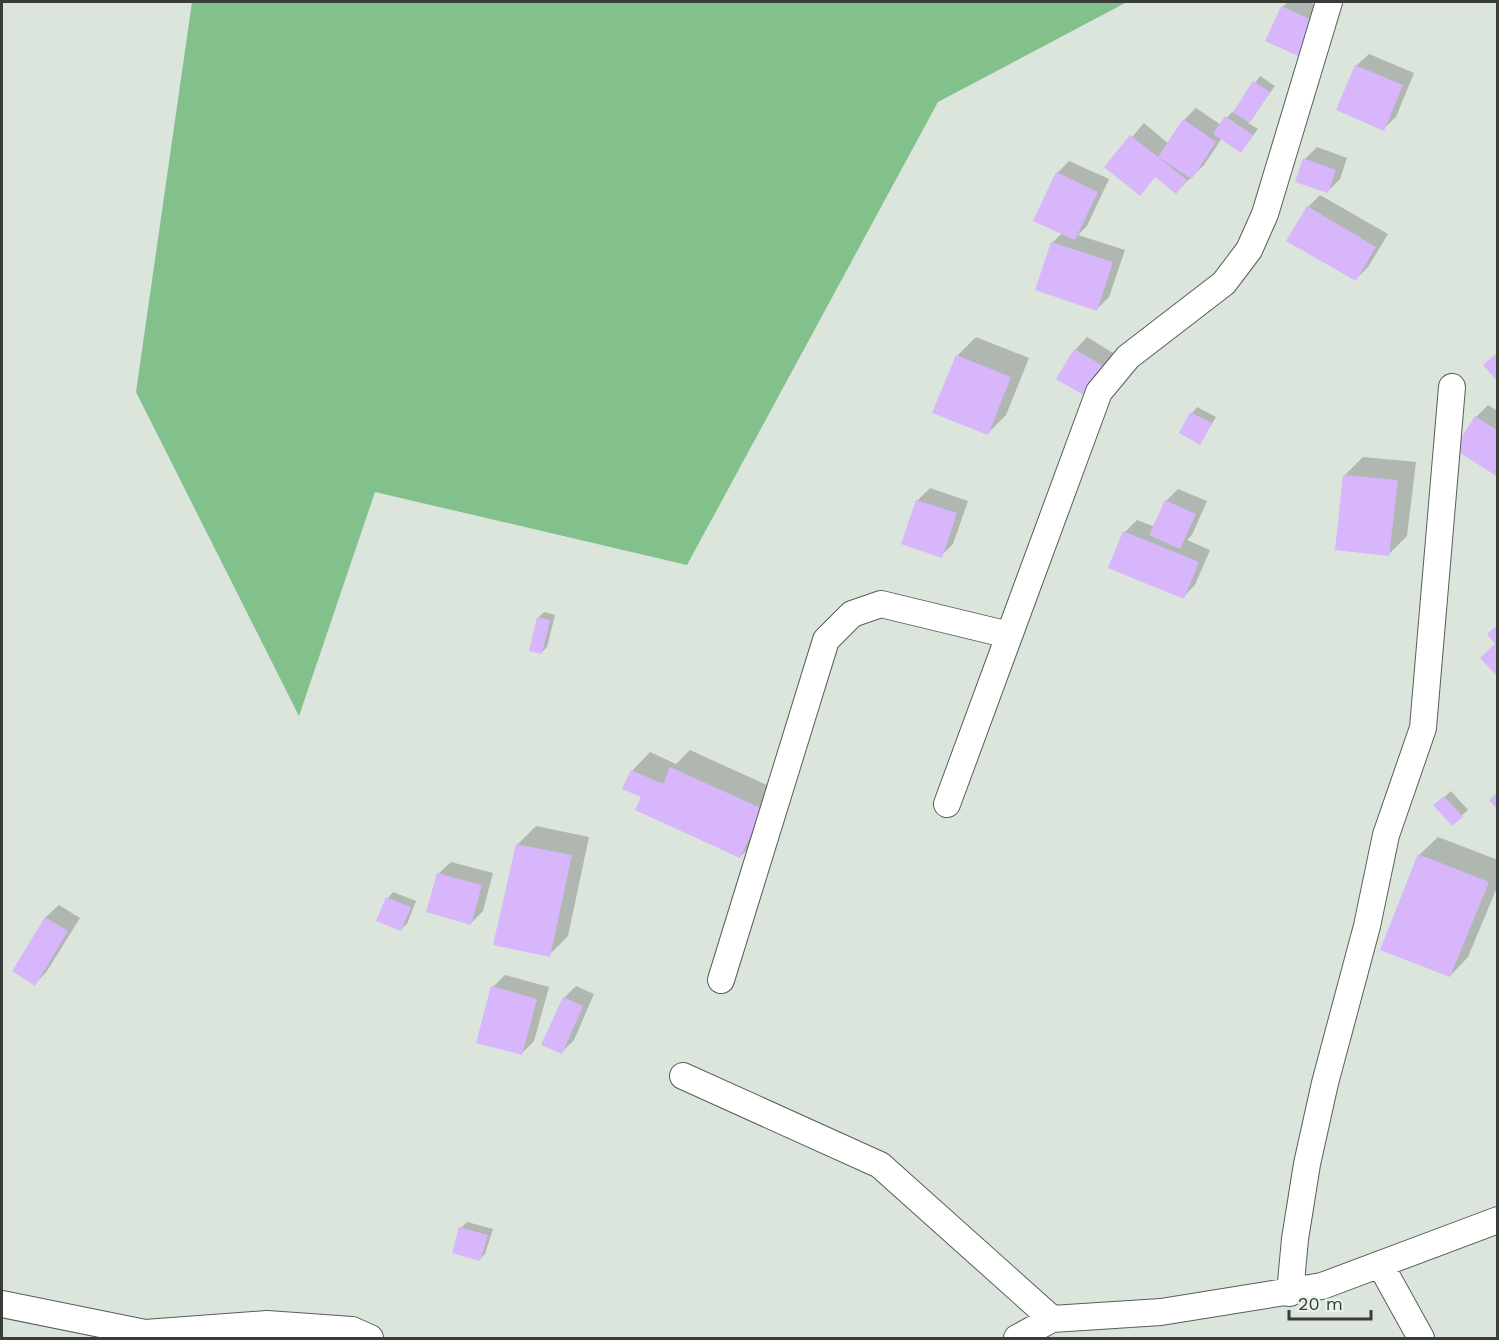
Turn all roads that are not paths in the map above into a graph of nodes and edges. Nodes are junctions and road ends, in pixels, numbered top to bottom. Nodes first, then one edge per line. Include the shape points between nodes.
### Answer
1 (1329, 2) edge
2 (1452, 387) dead end
3 (1009, 635) junction
4 (947, 804) dead end
5 (721, 980) dead end
6 (683, 1076) dead end
7 (1497, 1220) edge
8 (1380, 1264) junction
9 (1290, 1293) junction
10 (2, 1304) edge
11 (1052, 1320) junction
12 (370, 1338) edge
13 (1017, 1338) edge
14 (1421, 1338) edge

1 - 3 street via 1265,214 1249,250 1224,283 1128,357 1099,392
2 - 9 street via 1423,728 1386,835 1367,926 1324,1083 1305,1174
3 - 4 street
3 - 5 street via 881,604 852,614 826,640
6 - 11 street via 880,1165
7 - 8 street
8 - 9 street via 1322,1286
8 - 14 street
9 - 11 street via 1161,1312
10 - 12 street via 145,1333 267,1324 352,1330
11 - 13 street

